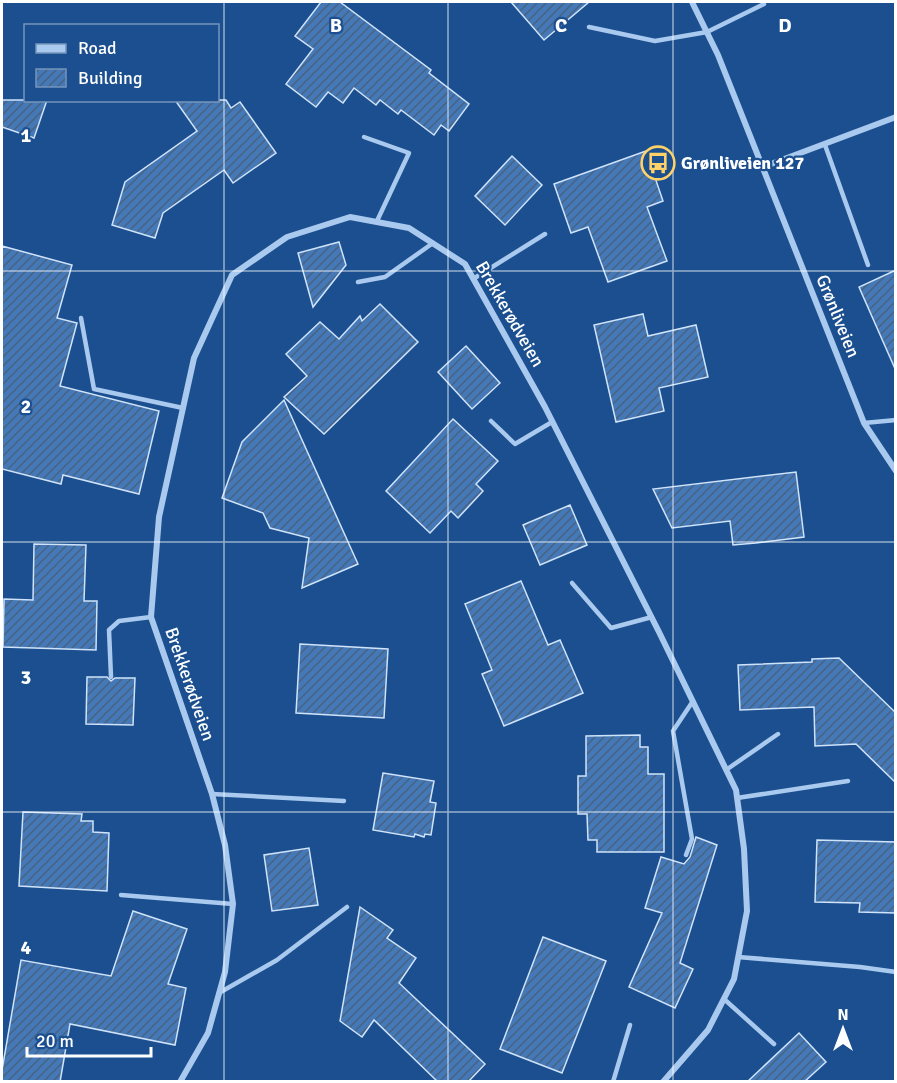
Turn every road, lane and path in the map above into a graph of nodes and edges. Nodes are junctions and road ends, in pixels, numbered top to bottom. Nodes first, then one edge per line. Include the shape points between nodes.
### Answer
1 (692, 2) edge
2 (764, 4) dead end
3 (589, 27) dead end
4 (707, 32) junction
5 (896, 117) edge
6 (364, 137) dead end
7 (825, 145) junction
8 (763, 167) junction
9 (377, 221) junction
10 (545, 234) dead end
11 (433, 243) junction
12 (868, 265) dead end
13 (473, 279) junction
14 (358, 282) dead end
15 (81, 318) dead end
16 (183, 408) junction
17 (896, 420) edge
18 (491, 421) dead end
19 (552, 422) junction
20 (864, 423) junction
21 (896, 471) edge
22 (572, 583) dead end
23 (151, 616) junction
24 (652, 617) junction
25 (111, 677) dead end
26 (693, 701) junction
27 (778, 734) dead end
28 (726, 770) junction
29 (848, 781) dead end
30 (212, 794) junction
31 (737, 798) junction
32 (344, 801) dead end
33 (686, 855) dead end
34 (122, 896) dead end
35 (233, 904) junction
36 (347, 907) dead end
37 (738, 957) junction
38 (896, 972) edge
39 (219, 993) junction
40 (724, 999) junction
41 (630, 1025) dead end
42 (774, 1044) dead end
43 (180, 1082) edge
44 (613, 1082) edge
45 (663, 1082) edge

1 - 4 street, Grønliveien
2 - 4 lane
3 - 4 lane via 655,41
4 - 8 street, Grønliveien
5 - 7 street
6 - 9 lane via 409,153
7 - 8 street
7 - 12 lane
8 - 20 street, Grønliveien
9 - 11 street, Brekkerødveien via 409,228
9 - 16 street, Brekkerødveien via 350,216 288,237 232,275 194,358
10 - 13 lane
11 - 13 street, Brekkerødveien via 465,264
11 - 14 lane via 385,277
13 - 19 street, Brekkerødveien
15 - 16 lane via 94,389
16 - 23 street, Brekkerødveien via 159,517
17 - 20 lane
18 - 19 lane via 515,444
19 - 24 street, Brekkerødveien
20 - 21 street, Grønliveien
22 - 24 lane via 611,628
23 - 25 lane via 119,621 109,630
23 - 30 street, Brekkerødveien
24 - 26 street, Brekkerødveien
26 - 28 street, Brekkerødveien
26 - 33 lane via 673,731 692,839
27 - 28 lane
28 - 31 street, Brekkerødveien
29 - 31 lane
30 - 32 lane
30 - 35 street, Brekkerødveien via 225,845
31 - 37 street, Brekkerødveien via 747,911
34 - 35 lane
35 - 39 street, Brekkerødveien
36 - 39 lane via 277,960
37 - 38 lane
37 - 40 street, Brekkerødveien via 734,979
39 - 43 street, Brekkerødveien via 208,1032
40 - 42 lane
40 - 45 street, Brekkerødveien via 708,1030
41 - 44 lane

